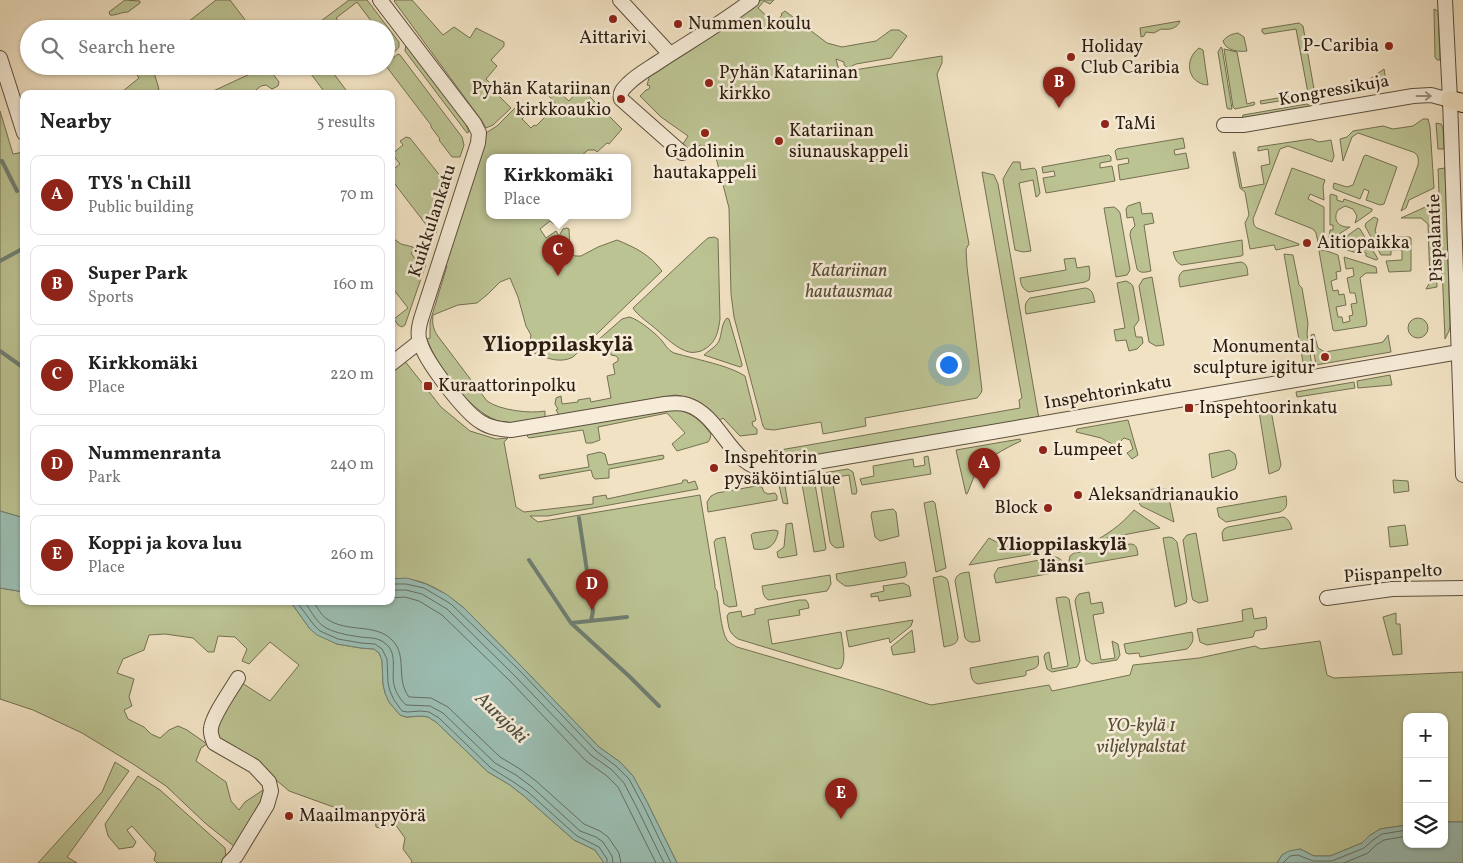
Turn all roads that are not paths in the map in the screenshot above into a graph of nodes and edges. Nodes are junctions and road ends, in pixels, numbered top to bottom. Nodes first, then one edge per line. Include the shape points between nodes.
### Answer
1 (380, 0) edge
2 (620, 0) edge
3 (752, 0) edge
4 (1445, 0) edge
5 (670, 54) junction
6 (0, 58) edge
7 (1457, 102) edge
8 (20, 120) edge
9 (1224, 125) dead end
10 (682, 153) dead end
11 (419, 342) junction
12 (1459, 352) junction
13 (395, 361) edge
14 (1462, 415) edge
15 (1463, 475) edge
16 (1463, 588) edge
17 (1327, 598) dead end
18 (238, 678) dead end
19 (228, 863) edge

1 - 11 street, Kuikkulankatu via 479,133 421,319
2 - 5 street
3 - 5 street
4 - 7 street, Pispalantie
5 - 10 street via 629,82 620,96
6 - 8 street
9 -> 7 street, Kongressikuja via 1243,126 1398,98 1431,95
7 - 12 street, Pispalantie
11 - 12 street, Inspehtorinkatu via 432,366 468,411 483,424 511,430 680,403 699,411 744,461 762,470
11 - 13 street
12 - 14 street, Pispalantie
14 - 15 street, Pispalantie
16 - 17 street, Piispanpelto via 1392,589
18 - 19 street via 211,727 212,739 254,766 270,782 271,791 267,804 236,856

